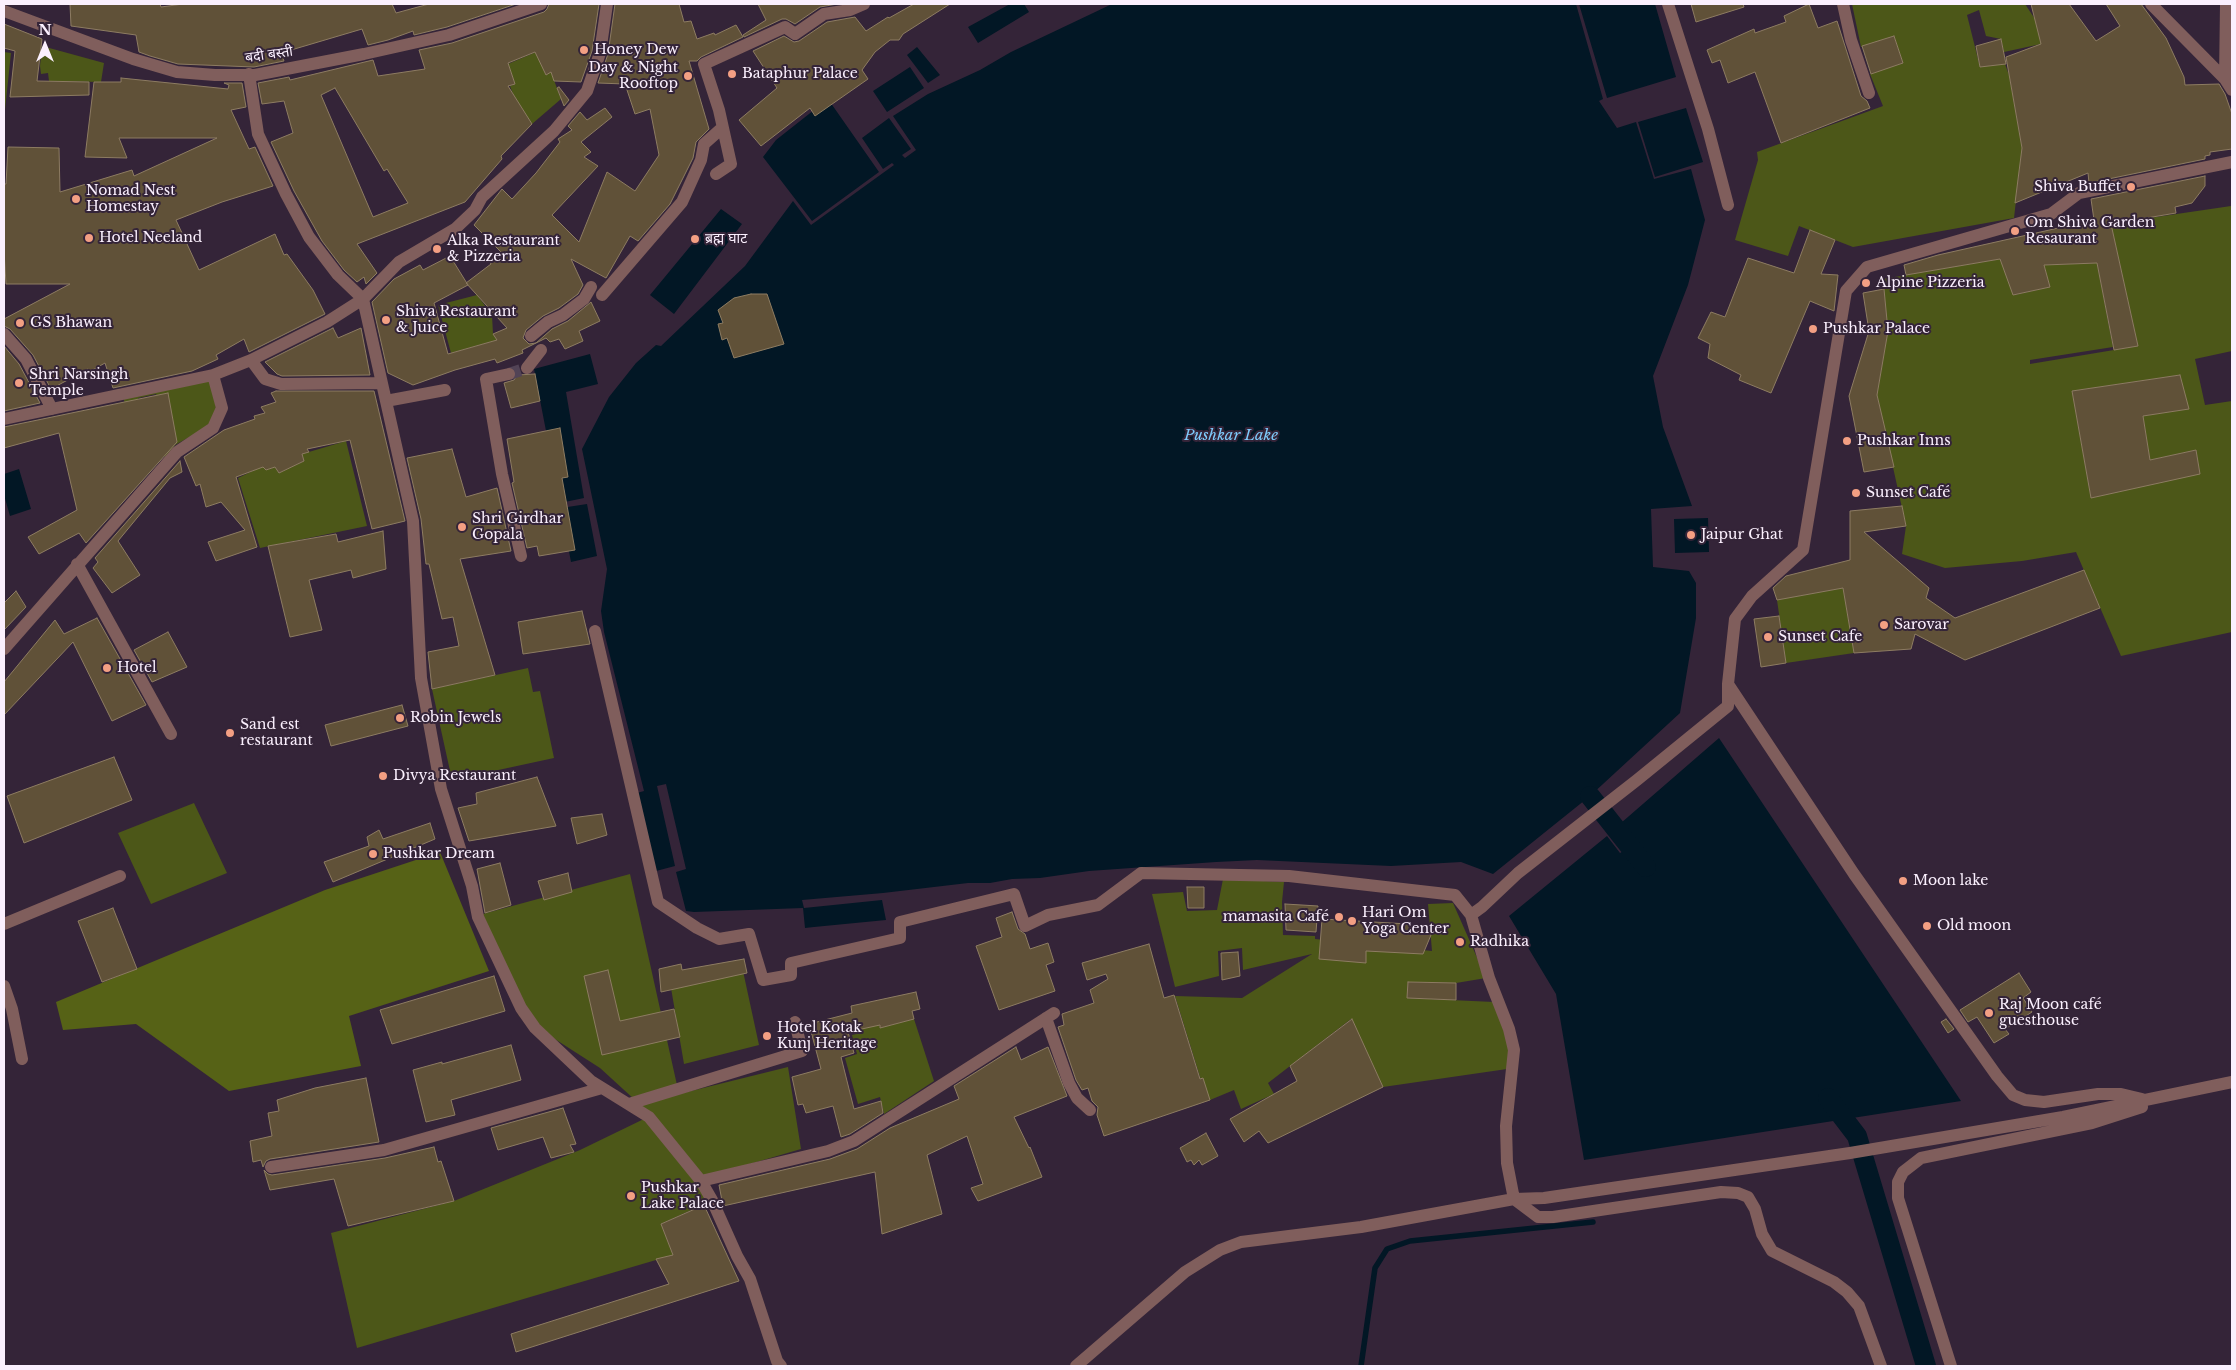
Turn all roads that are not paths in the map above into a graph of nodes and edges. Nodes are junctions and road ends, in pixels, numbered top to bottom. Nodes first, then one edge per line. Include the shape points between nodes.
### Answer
1 (541, 4) edge
2 (608, 4) edge
3 (864, 4) edge
4 (1668, 4) edge
5 (1843, 4) edge
6 (2151, 4) edge
7 (2226, 4) edge
8 (4, 11) edge
9 (249, 74) junction
10 (2230, 86) edge
11 (1869, 93) dead end
12 (722, 128) junction
13 (2232, 162) edge
14 (716, 174) dead end
15 (1728, 205) dead end
16 (363, 299) junction
17 (4, 334) edge
18 (531, 336) dead end
19 (541, 350) dead end
20 (251, 360) junction
21 (526, 368) tunnel mouth
22 (508, 374) tunnel mouth
23 (213, 375) junction
24 (382, 383) junction
25 (445, 390) dead end
26 (386, 401) junction
27 (52, 409) junction
28 (4, 419) edge
29 (521, 556) dead end
30 (76, 564) junction
31 (595, 630) dead end
32 (4, 649) edge
33 (1728, 684) junction
34 (171, 734) dead end
35 (120, 876) dead end
36 (1470, 914) junction
37 (4, 924) edge
38 (4, 986) edge
39 (795, 1022) dead end
40 (22, 1059) dead end
41 (2232, 1082) edge
42 (602, 1088) junction
43 (2194, 1088) junction
44 (2145, 1100) junction
45 (629, 1104) junction
46 (1090, 1110) dead end
47 (271, 1167) dead end
48 (701, 1181) junction
49 (1514, 1199) junction
50 (781, 1366) edge
51 (1076, 1366) edge
52 (1882, 1366) edge
53 (1951, 1366) edge

1 - 9 street, बदी बस्ती via 449,35
2 - 16 street via 600,53 587,91 560,124 482,197 475,210 455,229 399,262
3 - 12 street via 824,14 795,34 785,27 704,64
4 - 15 street
5 - 11 street
6 - 10 street
7 - 10 street
8 - 9 street, बदी बस्ती via 177,72 215,76
9 - 16 street via 258,134 286,194 309,237 338,276
12 - 14 street via 731,164
12 - 18 street via 704,144 701,160 682,202 597,291
13 - 33 street via 2079,193 2051,214 1867,267 1846,291 1803,550 1752,596 1735,619
16 - 20 street via 327,322
16 - 24 street
17 - 27 street via 26,359
19 - 21 street
20 - 23 street
20 - 24 street via 265,379 281,384
22 - 29 street via 486,379 502,474
23 - 27 street
23 - 30 street via 222,408 213,428 177,452
24 - 26 street
25 - 26 street
26 - 42 street via 414,521 421,678 441,789 472,886 478,917 527,1018 545,1039
27 - 28 street
30 - 32 street
30 - 34 street
31 - 36 street via 658,902 719,939 749,934 763,980 790,975 791,963 900,938 900,922 1014,894 1024,926 1048,916 1098,905 1141,874 1288,876 1455,895
33 - 36 street via 1728,706 1518,872 1482,907
33 - 44 street via 1854,874 2013,1095 2044,1102 2098,1094 2122,1094
35 - 37 street
36 - 49 street via 1488,978 1509,1028 1514,1050 1506,1126
38 - 40 street via 12,1008
39 - 45 street via 802,1050
41 - 43 street
42 - 45 street
42 - 47 street via 384,1150
43 - 44 street
43 - 53 street via 2092,1123 1921,1158 1903,1172 1898,1182 1898,1198
44 - 49 street via 1850,1153 1544,1198
45 - 48 street via 649,1117
46 - 48 street via 1077,1098 1069,1083 1050,1015 854,1141 828,1151
48 - 50 street via 750,1279
49 - 51 street via 1361,1227 1276,1237 1220,1250 1185,1272
49 - 52 street via 1538,1217 1552,1217 1721,1192 1748,1197 1772,1251 1834,1282 1859,1306

